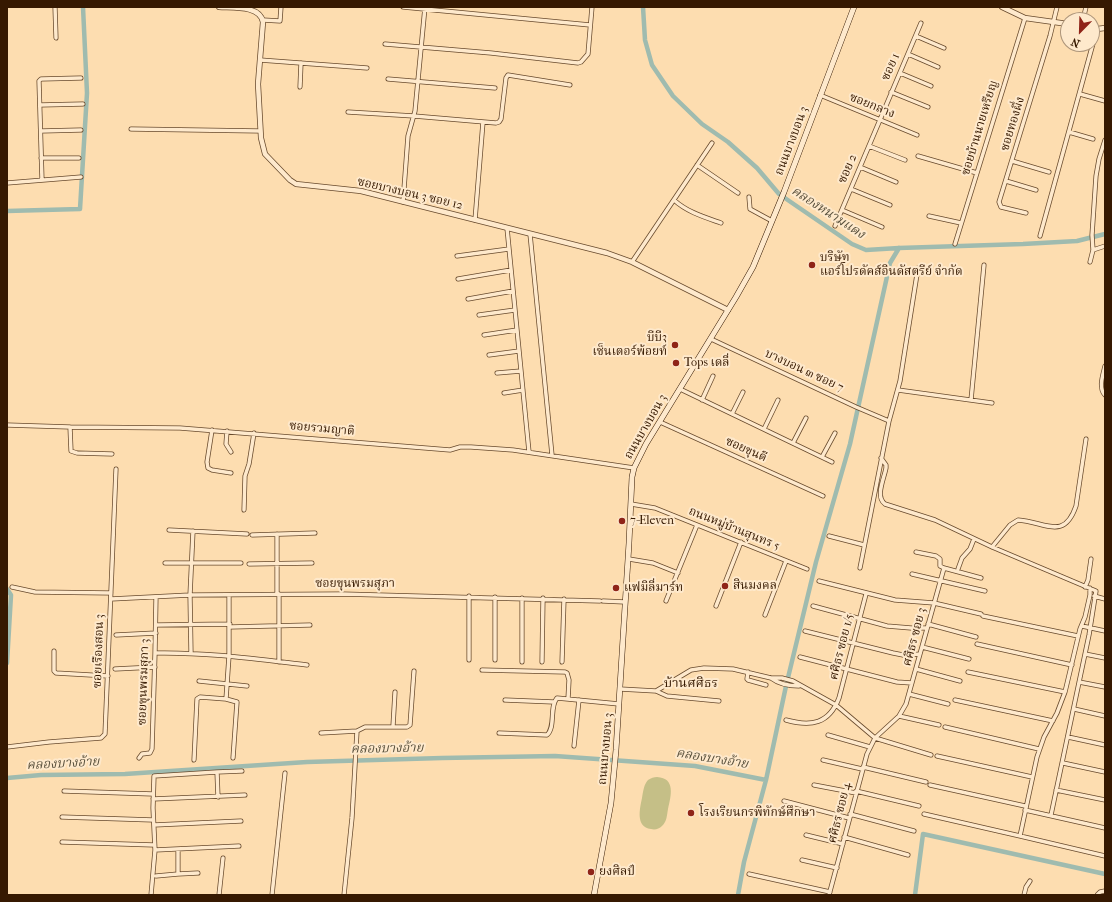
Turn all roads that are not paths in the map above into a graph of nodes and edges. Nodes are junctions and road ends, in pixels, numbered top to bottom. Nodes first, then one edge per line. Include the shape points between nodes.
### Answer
1 (55, 7) edge
2 (219, 7) edge
3 (281, 7) edge
4 (403, 7) edge
5 (592, 7) edge
6 (854, 7) edge
7 (1002, 7) edge
8 (1057, 7) edge
9 (238, 8) edge
10 (424, 8) edge
11 (1025, 18) junction
12 (263, 20) junction
13 (1053, 21) junction
14 (1060, 22) edge
15 (921, 23) dead end
16 (590, 25) junction
17 (916, 36) junction
18 (56, 38) dead end
19 (384, 44) dead end
20 (421, 48) junction
21 (944, 48) dead end
22 (1090, 52) edge
23 (908, 54) junction
24 (260, 60) junction
25 (301, 63) junction
26 (938, 67) dead end
27 (367, 68) dead end
28 (900, 73) junction
29 (81, 78) dead end
30 (388, 79) dead end
31 (418, 82) junction
32 (570, 84) dead end
33 (931, 86) dead end
34 (300, 87) dead end
35 (495, 88) dead end
36 (891, 92) junction
37 (1080, 94) junction
38 (820, 95) junction
39 (1105, 101) edge
40 (83, 104) dead end
41 (40, 105) junction
42 (928, 107) dead end
43 (348, 112) dead end
44 (414, 116) junction
45 (880, 120) junction
46 (483, 122) junction
47 (131, 129) dead end
48 (41, 130) junction
49 (81, 130) dead end
50 (260, 131) junction
51 (1069, 132) junction
52 (917, 135) dead end
53 (1094, 139) dead end
54 (1105, 140) edge
55 (712, 143) dead end
56 (869, 146) junction
57 (918, 156) dead end
58 (41, 158) junction
59 (79, 158) dead end
60 (905, 160) dead end
61 (1012, 161) junction
62 (697, 165) junction
63 (860, 167) junction
64 (1049, 172) dead end
65 (977, 173) junction
66 (81, 177) dead end
67 (42, 180) junction
68 (1006, 181) junction
69 (896, 182) dead end
70 (7, 183) edge
71 (851, 189) junction
72 (1036, 190) dead end
73 (738, 193) dead end
74 (749, 198) dead end
75 (674, 200) junction
76 (403, 202) junction
77 (890, 204) dead end
78 (842, 210) junction
79 (1026, 213) dead end
80 (929, 216) dead end
81 (475, 220) junction
82 (772, 221) junction
83 (721, 223) dead end
84 (961, 223) junction
85 (835, 226) dead end
86 (882, 227) dead end
87 (507, 228) junction
88 (530, 234) junction
89 (1040, 236) dead end
90 (955, 244) dead end
91 (1105, 246) edge
92 (509, 249) junction
93 (1093, 250) junction
94 (457, 256) dead end
95 (632, 262) junction
96 (1090, 262) dead end
97 (984, 265) dead end
98 (918, 268) dead end
99 (511, 270) junction
100 (458, 279) dead end
101 (513, 291) junction
102 (468, 299) dead end
103 (515, 310) junction
104 (728, 310) junction
105 (479, 315) dead end
106 (516, 330) junction
107 (484, 335) dead end
108 (711, 339) junction
109 (519, 351) junction
110 (489, 355) dead end
111 (1105, 366) edge
112 (520, 370) junction
113 (497, 373) dead end
114 (714, 376) dead end
115 (680, 389) junction
116 (522, 390) junction
117 (898, 390) junction
118 (504, 392) dead end
119 (743, 392) dead end
120 (1105, 395) edge
121 (702, 400) junction
122 (778, 400) dead end
123 (971, 400) junction
124 (992, 404) dead end
125 (732, 414) junction
126 (806, 418) dead end
127 (889, 421) junction
128 (660, 422) junction
129 (7, 425) edge
130 (70, 428) junction
131 (764, 429) junction
132 (212, 430) junction
133 (227, 431) junction
134 (835, 432) dead end
135 (254, 433) junction
136 (1086, 439) dead end
137 (793, 443) junction
138 (231, 452) dead end
139 (529, 452) junction
140 (112, 454) dead end
141 (552, 456) junction
142 (822, 457) junction
143 (881, 458) junction
144 (832, 462) dead end
145 (634, 468) junction
146 (116, 469) dead end
147 (231, 473) dead end
148 (823, 496) dead end
149 (631, 504) junction
150 (244, 510) dead end
151 (697, 525) junction
152 (169, 530) dead end
153 (193, 531) junction
154 (316, 533) dead end
155 (247, 534) dead end
156 (277, 534) junction
157 (252, 535) dead end
158 (829, 536) dead end
159 (974, 538) junction
160 (741, 542) junction
161 (864, 545) junction
162 (992, 547) junction
163 (916, 552) dead end
164 (628, 559) junction
165 (1091, 559) dead end
166 (786, 560) junction
167 (191, 562) junction
168 (165, 563) dead end
169 (241, 563) dead end
170 (312, 563) dead end
171 (249, 564) dead end
172 (278, 564) junction
173 (860, 568) dead end
174 (944, 568) junction
175 (807, 569) dead end
176 (958, 569) dead end
177 (678, 573) junction
178 (912, 574) dead end
179 (981, 578) dead end
180 (819, 581) dead end
181 (941, 581) junction
182 (12, 587) dead end
183 (1085, 587) junction
184 (1090, 588) junction
185 (985, 591) dead end
186 (111, 593) junction
187 (278, 594) junction
188 (866, 594) junction
189 (190, 595) junction
190 (229, 596) junction
191 (469, 596) junction
192 (1090, 596) junction
193 (156, 597) junction
194 (496, 597) junction
195 (1096, 597) junction
196 (522, 598) junction
197 (543, 598) junction
198 (564, 599) junction
199 (1105, 599) edge
200 (111, 600) junction
201 (666, 601) dead end
202 (625, 602) junction
203 (934, 603) junction
204 (716, 606) dead end
205 (813, 606) dead end
206 (765, 616) dead end
207 (859, 618) junction
208 (156, 625) junction
209 (191, 625) junction
210 (230, 625) junction
211 (279, 625) junction
212 (310, 625) dead end
213 (928, 626) junction
214 (1082, 626) junction
215 (1089, 627) junction
216 (805, 631) dead end
217 (1105, 631) edge
218 (156, 633) junction
219 (116, 634) dead end
220 (1078, 636) junction
221 (976, 637) dead end
222 (853, 643) junction
223 (977, 644) dead end
224 (922, 647) junction
225 (54, 651) dead end
226 (155, 653) junction
227 (191, 653) junction
228 (920, 654) junction
229 (1085, 654) junction
230 (230, 656) junction
231 (800, 657) dead end
232 (1105, 658) edge
233 (969, 659) dead end
234 (469, 660) dead end
235 (495, 660) dead end
236 (278, 662) junction
237 (522, 662) dead end
238 (542, 662) dead end
239 (562, 662) dead end
240 (307, 665) dead end
241 (1072, 665) junction
242 (155, 667) junction
243 (115, 669) dead end
244 (847, 669) junction
245 (482, 670) dead end
246 (916, 670) junction
247 (414, 671) dead end
248 (748, 672) junction
249 (968, 672) dead end
250 (108, 676) junction
251 (771, 678) junction
252 (960, 681) dead end
253 (199, 682) dead end
254 (1080, 682) junction
255 (228, 683) junction
256 (912, 683) junction
257 (766, 685) dead end
258 (247, 686) dead end
259 (800, 686) junction
260 (1105, 687) edge
261 (620, 689) junction
262 (395, 692) dead end
263 (656, 692) junction
264 (1065, 692) junction
265 (909, 694) junction
266 (226, 699) junction
267 (568, 699) junction
268 (505, 700) dead end
269 (579, 700) junction
270 (954, 700) dead end
271 (719, 701) dead end
272 (554, 702) junction
273 (619, 704) junction
274 (948, 704) dead end
275 (836, 705) junction
276 (1074, 709) junction
277 (899, 716) junction
278 (1105, 716) edge
279 (786, 720) dead end
280 (1052, 721) junction
281 (939, 725) dead end
282 (393, 726) junction
283 (945, 727) dead end
284 (357, 731) junction
285 (321, 733) dead end
286 (499, 733) dead end
287 (828, 736) dead end
288 (1068, 737) junction
289 (875, 738) junction
290 (1105, 745) edge
291 (574, 746) dead end
292 (870, 747) junction
293 (7, 748) edge
294 (1039, 749) junction
295 (931, 755) dead end
296 (937, 756) dead end
297 (139, 758) dead end
298 (233, 758) dead end
299 (194, 760) dead end
300 (822, 760) dead end
301 (1062, 763) junction
302 (863, 768) junction
303 (242, 771) dead end
304 (217, 772) junction
305 (1105, 772) edge
306 (285, 773) dead end
307 (1032, 778) junction
308 (926, 782) dead end
309 (814, 785) dead end
310 (930, 785) dead end
311 (1056, 790) junction
312 (64, 791) dead end
313 (856, 792) junction
314 (153, 794) junction
315 (245, 795) dead end
316 (218, 797) junction
317 (153, 798) junction
318 (1105, 800) edge
319 (784, 801) dead end
320 (919, 806) dead end
321 (1025, 808) junction
322 (924, 814) dead end
323 (1051, 815) junction
324 (850, 816) junction
325 (62, 817) dead end
326 (153, 820) junction
327 (241, 821) dead end
328 (154, 825) junction
329 (1105, 828) edge
330 (914, 831) dead end
331 (806, 836) dead end
332 (1020, 836) junction
333 (844, 837) junction
334 (62, 842) dead end
335 (843, 844) junction
336 (239, 846) dead end
337 (154, 847) junction
338 (178, 849) junction
339 (908, 854) dead end
340 (1105, 856) edge
341 (223, 858) dead end
342 (802, 860) dead end
343 (837, 868) junction
344 (198, 873) dead end
345 (178, 874) junction
346 (749, 874) dead end
347 (156, 876) dead end
348 (1030, 881) dead end
349 (1105, 891) edge
350 (830, 894) edge
351 (151, 895) edge
352 (219, 895) edge
353 (272, 895) edge
354 (344, 895) edge
355 (594, 895) edge
356 (1024, 895) edge
357 (1098, 895) edge

1 - 18 street
2 - 9 street
3 - 12 street via 280,21
4 - 10 street
5 - 16 street
6 - 38 main road, ถนนบางบอน 3
7 - 11 street
8 - 13 street, ซอยทองผึ่ง
9 - 12 street via 259,13
10 - 16 street
10 - 20 street
11 - 13 street
11 - 65 street, ซอยบ้านนายเหรียญ
12 - 24 street, ซอยบางบอน 3 ซอย 12
13 - 14 street
13 - 61 street, ซอยทองผึ่ง
15 - 17 street, ซอย 1
16 - 20 street via 588,54 578,63
17 - 21 street
17 - 23 street, ซอย 1
19 - 20 street
20 - 31 street
22 - 37 street
23 - 26 street
23 - 28 street, ซอย 1
24 - 25 street
24 - 50 street, ซอยบางบอน 3 ซอย 12
25 - 27 street
25 - 34 street
28 - 33 street
28 - 36 street, ซอย 1
29 - 41 street via 41,78
30 - 31 street
31 - 35 street
31 - 44 street
32 - 46 street via 508,75 501,119 496,123
36 - 42 street
36 - 45 street, ซอย 1
37 - 39 street
37 - 51 street
38 - 45 street, ซอยกลาง
38 - 82 main road, ถนนบางบอน 3
40 - 41 street
41 - 48 street
43 - 44 street
44 - 46 street
44 - 76 street via 408,136
45 - 52 street, ซอยกลาง
45 - 56 street, ซอย 2
46 - 81 street
47 - 50 street
48 - 49 street
48 - 58 street
50 - 76 street, ซอยบางบอน 3 ซอย 12 via 265,154 296,184 361,191
51 - 53 street
51 - 89 street
54 - 93 street via 1096,171
55 - 62 street
56 - 60 street
56 - 63 street, ซอย 2
57 - 65 street
58 - 59 street
58 - 67 street
61 - 64 street
61 - 68 street, ซอยทองผึ่ง
62 - 73 street
62 - 75 street
63 - 69 street
63 - 71 street, ซอย 2
65 - 84 street, ซอยบ้านนายเหรียญ
66 - 67 street
67 - 70 street
68 - 72 street
68 - 79 street, ซอยทองผึ่ง via 999,205
71 - 77 street
71 - 78 street, ซอย 2
74 - 82 street via 750,209
75 - 83 street via 693,212
75 - 95 street
76 - 81 street, ซอยบางบอน 3 ซอย 12
78 - 85 street, ซอย 2
78 - 86 street
80 - 84 street
81 - 87 street, ซอยบางบอน 3 ซอย 12
82 - 104 main road, ถนนบางบอน 3 via 753,267
84 - 90 street, ซอยบ้านนายเหรียญ
87 - 88 street, ซอยบางบอน 3 ซอย 12
87 - 92 street
88 - 95 street, ซอยบางบอน 3 ซอย 12 via 607,253
88 - 141 street
91 - 93 street
92 - 94 street
92 - 99 street
93 - 96 street
95 - 104 street, ซอยบางบอน 3 ซอย 12
97 - 123 street
98 - 117 street
99 - 100 street
99 - 101 street
101 - 102 street
101 - 103 street
103 - 105 street
103 - 106 street
104 - 108 main road, ถนนบางบอน 3
106 - 107 street
106 - 109 street
108 - 115 main road, ถนนบางบอน 3
108 - 127 street, บางบอน ๓ ซอย 7
109 - 110 street
109 - 112 street
111 - 120 street via 1101,387
112 - 113 street
112 - 116 street
114 - 121 street
115 - 121 street
115 - 128 main road, ถนนบางบอน 3
116 - 118 street
116 - 139 street
117 - 123 street
117 - 127 street
119 - 125 street
121 - 125 street
122 - 131 street
123 - 124 street
125 - 131 street
126 - 137 street
127 - 143 street
128 - 145 main road, ถนนบางบอน 3
128 - 148 street, ซอยขุนดี
129 - 130 street, ซอยรวมญาติ
130 - 132 street, ซอยรวมญาติ
130 - 140 street via 71,451
131 - 137 street
132 - 133 street, ซอยรวมญาติ
132 - 147 street via 208,468
133 - 135 street, ซอยรวมญาติ
133 - 138 street via 226,444
134 - 142 street
135 - 139 street, ซอยรวมญาติ via 450,450 471,446
135 - 150 street via 245,476
136 - 162 street via 1076,506 1066,524 1056,527 1018,520 1010,525
137 - 142 street
139 - 141 street, ซอยรวมญาติ
141 - 145 street, ซอยรวมญาติ
142 - 144 street
143 - 159 street via 886,465 880,496 882,502 935,520
143 - 161 street
145 - 149 main road, ถนนบางบอน 3
146 - 186 street, ซอยเรืองสอน 3
149 - 151 street, ถนนหมู่บ้านสุนทร 5 via 655,508
149 - 164 main road, ถนนบางบอน 3
151 - 160 street, ถนนหมู่บ้านสุนทร 5
151 - 177 street
152 - 153 street
153 - 155 street
153 - 167 street
154 - 156 street
156 - 157 street
156 - 172 street
158 - 161 street
159 - 162 street
159 - 176 street
160 - 166 street, ถนนหมู่บ้านสุนทร 5
160 - 204 street
161 - 173 street
162 - 183 street
163 - 174 street via 936,556 940,559 940,566
164 - 177 street via 652,563
164 - 202 main road, ถนนบางบอน 3
165 - 183 street
166 - 175 street, ถนนหมู่บ้านสุนทร 5
166 - 206 street
167 - 168 street
167 - 169 street
167 - 189 street
170 - 172 street
171 - 172 street
172 - 187 street
174 - 179 street
174 - 181 street, ศศิธร ซอย 3
177 - 201 street
178 - 181 street
180 - 188 street
181 - 185 street
181 - 203 street, ศศิธร ซอย 3
182 - 186 street via 35,592
183 - 184 street
184 - 192 street
184 - 195 street via 1096,591
186 - 200 street, ซอยเรืองสอน 3
187 - 190 street, ซอยขุนพรมสุภา
187 - 191 street, ซอยขุนพรมสุภา
187 - 211 street
188 - 203 street via 895,600
188 - 207 street, ศศิธร ซอย 1/5
189 - 190 street, ซอยขุนพรมสุภา
189 - 193 street, ซอยขุนพรมสุภา
189 - 209 street
190 - 210 street
191 - 194 street, ซอยขุนพรมสุภา
191 - 234 street
192 - 195 street
192 - 214 street
193 - 200 street, ซอยขุนพรมสุภา
193 - 208 street, ซอยขุนพรมสุภา 3
194 - 196 street, ซอยขุนพรมสุภา
194 - 235 street
195 - 199 street
195 - 215 street
196 - 197 street, ซอยขุนพรมสุภา
196 - 237 street
197 - 198 street, ซอยขุนพรมสุภา
197 - 238 street
198 - 202 street, ซอยขุนพรมสุภา
198 - 239 street
200 - 250 street, ซอยเรืองสอน 3
202 - 261 main road, ถนนบางบอน 3
203 - 213 street, ศศิธร ซอย 3
203 - 220 street
205 - 207 street
207 - 213 street via 887,626
207 - 222 street, ศศิธร ซอย 1/5
208 - 209 street
208 - 218 street, ซอยขุนพรมสุภา 3
209 - 210 street
209 - 227 street
210 - 211 street
210 - 230 street
211 - 212 street
211 - 236 street
213 - 221 street
213 - 224 street, ศศิธร ซอย 3
214 - 215 street
214 - 220 street
215 - 217 street
215 - 229 street
216 - 222 street
218 - 219 street
218 - 226 street, ซอยขุนพรมสุภา 3
220 - 241 street
222 - 228 street via 893,653
222 - 244 street, ศศิธร ซอย 1/5
223 - 241 street
224 - 228 street, ศศิธร ซอย 3
224 - 233 street
225 - 250 street via 56,673
226 - 227 street
226 - 242 street, ซอยขุนพรมสุภา 3
227 - 230 street
228 - 246 street, ศศิธร ซอย 3
229 - 232 street
229 - 254 street
230 - 236 street
230 - 255 street
231 - 244 street
236 - 240 street
241 - 264 street
242 - 243 street
242 - 297 street, ซอยขุนพรมสุภา 3 via 151,752 142,754
244 - 256 street via 897,682
244 - 275 street, ศศิธร ซอย 1/5
245 - 267 street via 565,672 569,680
246 - 252 street
246 - 256 street, ศศิธร ซอย 3
247 - 282 street via 411,724 406,727
248 - 251 street
248 - 257 street via 748,680
248 - 263 street via 714,668 691,670
249 - 264 street
250 - 293 street, ซอยเรืองสอน 3 via 106,730 101,738
251 - 259 street via 780,683
251 - 259 street via 793,681
253 - 255 street
254 - 260 street
254 - 276 street
255 - 258 street
255 - 266 street
256 - 265 street, ศศิธร ซอย 3
259 - 275 street
261 - 263 street
261 - 273 main road, ถนนบางบอน 3
262 - 282 street
263 - 271 street via 667,696
264 - 280 street
265 - 274 street
265 - 277 street, ศศิธร ซอย 3
266 - 298 street via 238,704
266 - 299 street via 198,699
267 - 269 street
267 - 272 street via 557,698
268 - 272 street
269 - 273 street
269 - 291 street
270 - 280 street
272 - 286 street via 550,731 547,735
273 - 355 main road, ถนนบางบอน 3 via 611,803
275 - 279 street via 828,716 815,723
275 - 289 street
276 - 278 street
276 - 288 street
277 - 281 street
277 - 289 street, ศศิธร ซอย 3
280 - 294 street
282 - 284 street via 366,727
283 - 294 street
284 - 285 street
284 - 354 street
287 - 292 street
288 - 290 street
288 - 301 street
289 - 292 street, ศศิธร ซอย 4
289 - 295 street
292 - 302 street, ศศิธร ซอย 4
294 - 307 street
296 - 307 street
300 - 302 street
301 - 305 street
301 - 311 street
302 - 308 street
302 - 313 street, ศศิธร ซอย 4
303 - 304 street
304 - 314 street via 154,776
304 - 316 street
306 - 353 street
307 - 321 street
309 - 313 street
310 - 321 street
311 - 318 street
311 - 323 street
312 - 314 street
313 - 320 street
313 - 324 street, ศศิธร ซอย 4
314 - 317 street
315 - 316 street
316 - 317 street
317 - 326 street
319 - 324 street
321 - 323 street
321 - 332 street
322 - 332 street
323 - 329 street
324 - 330 street
324 - 333 street, ศศิธร ซอย 4
325 - 326 street
326 - 328 street
327 - 328 street
328 - 337 street
331 - 335 street
332 - 340 street
333 - 335 street, ศศิธร ซอย 4
333 - 339 street
334 - 337 street
335 - 343 street, ศศิธร ซอย 4
336 - 338 street
337 - 338 street
337 - 351 street
338 - 345 street
341 - 352 street
342 - 343 street
343 - 350 street, ศศิธร ซอย 4
344 - 345 street
345 - 347 street
346 - 350 street
348 - 356 street
349 - 357 street

